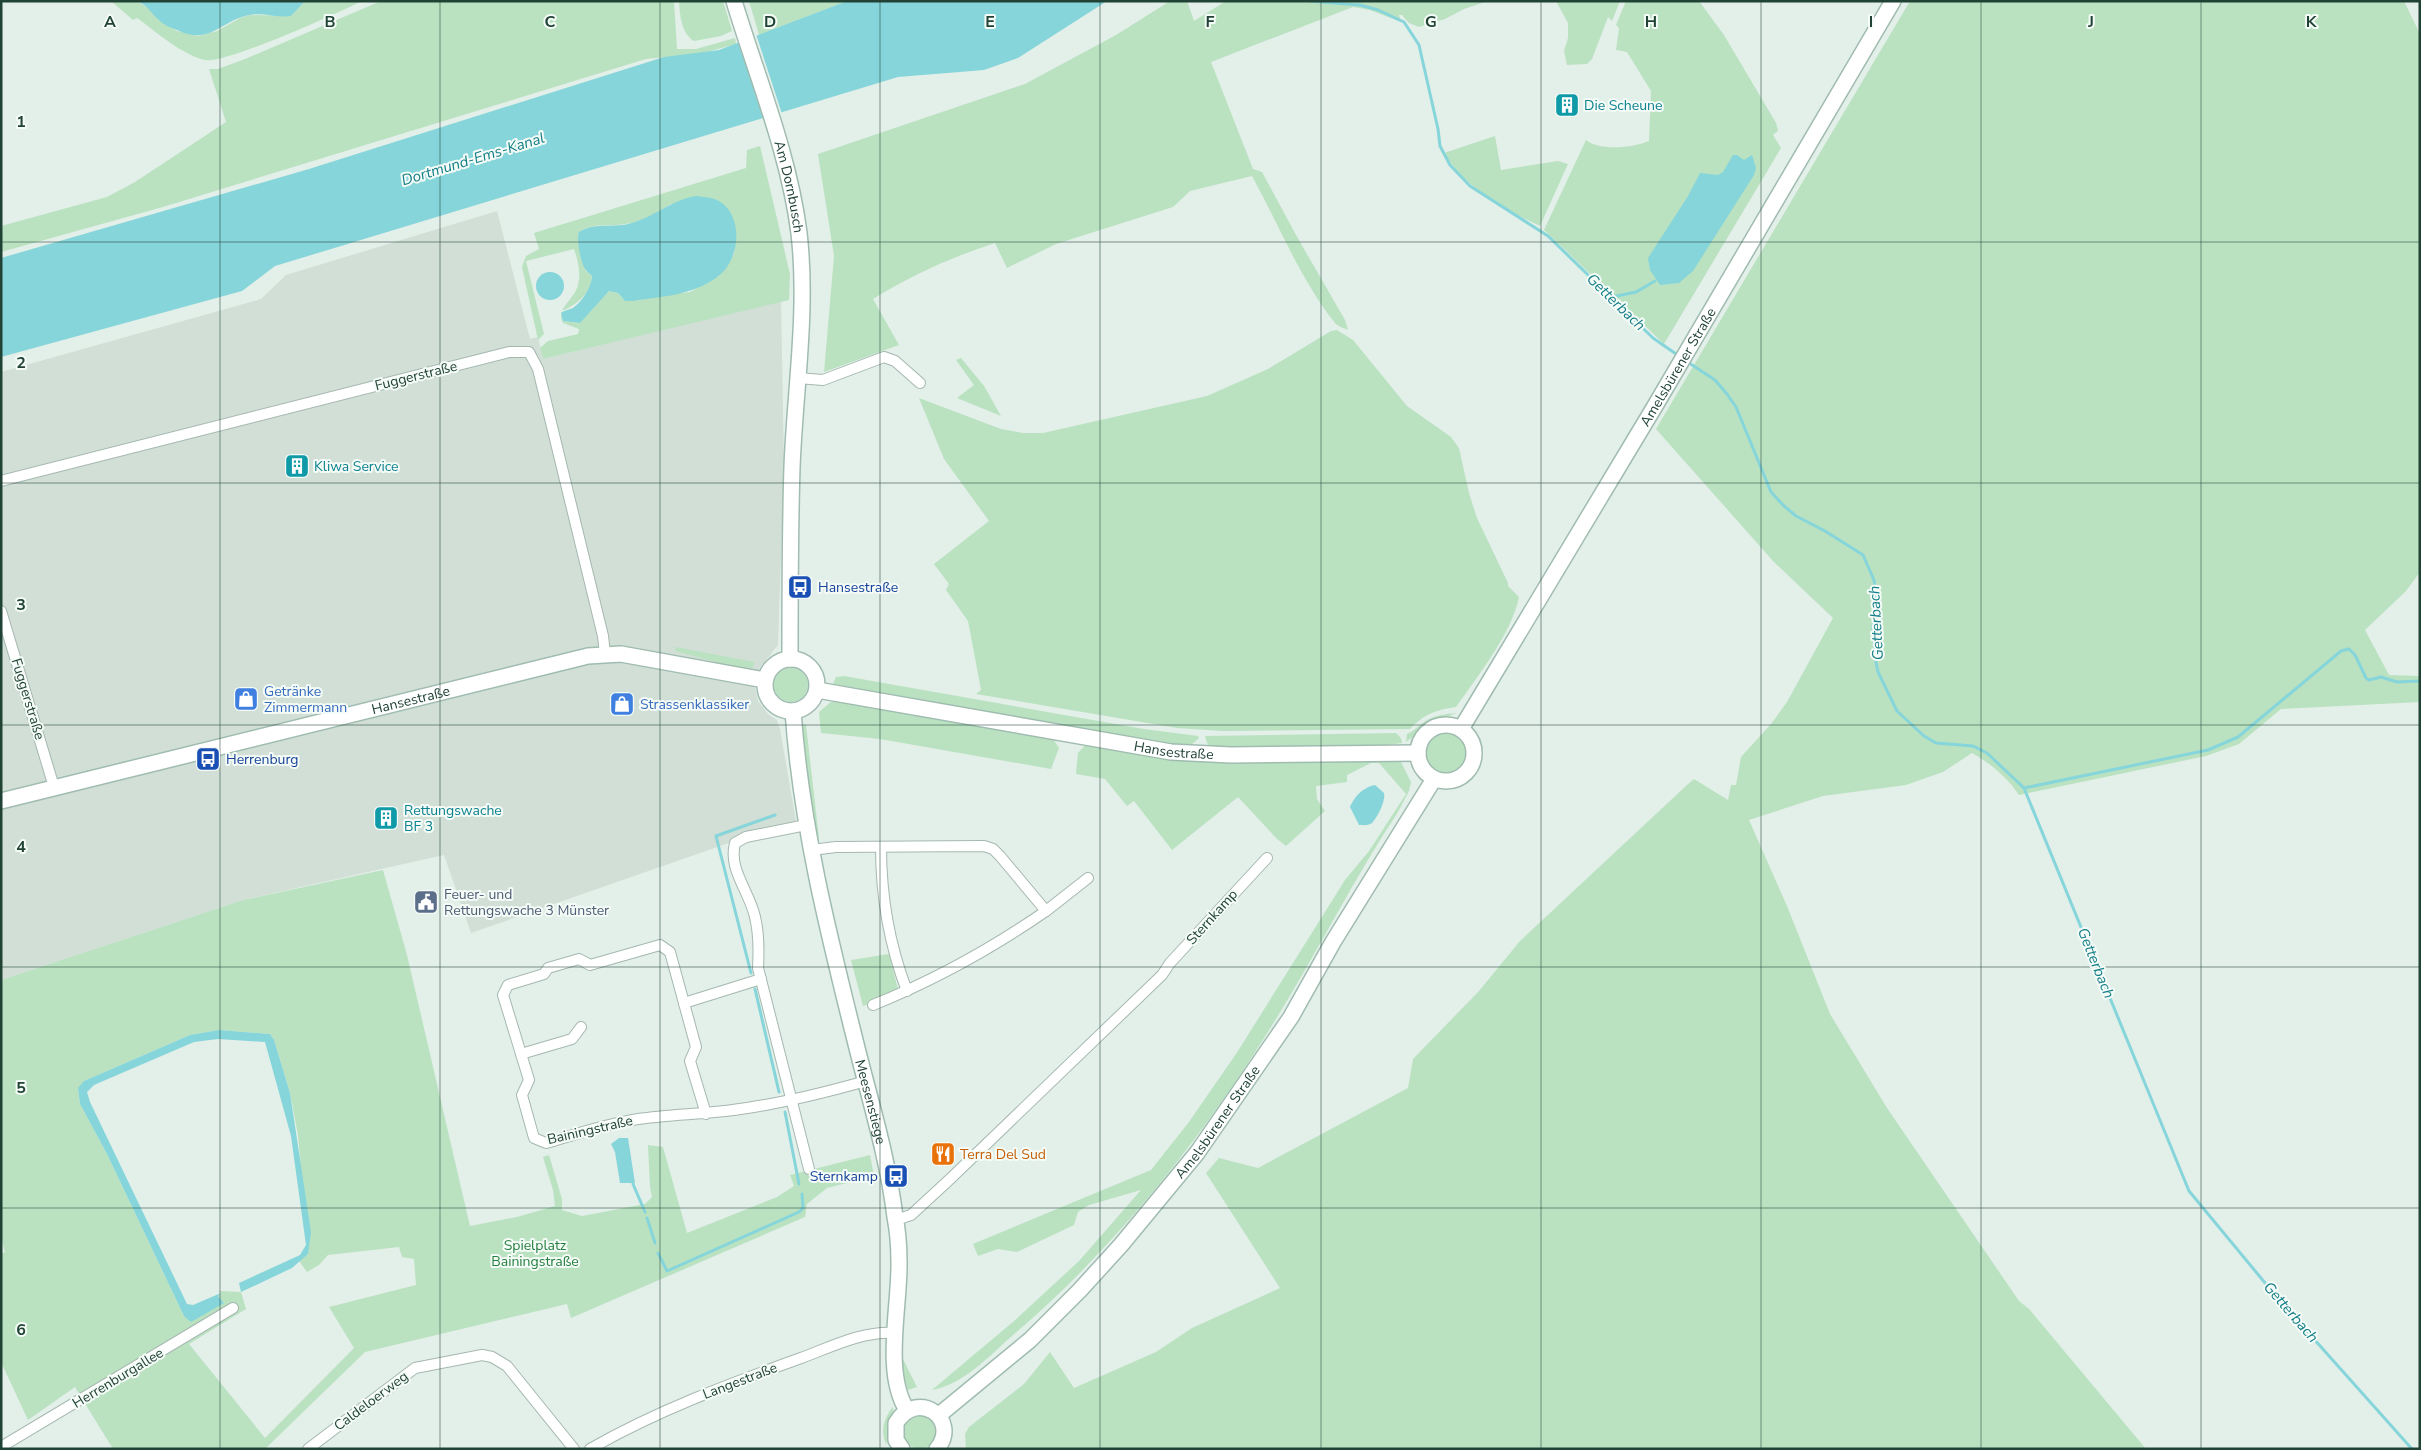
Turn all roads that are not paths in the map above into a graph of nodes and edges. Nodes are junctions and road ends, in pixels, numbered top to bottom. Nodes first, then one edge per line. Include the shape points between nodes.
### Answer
1 (734, 1) edge
2 (1893, 1) edge
3 (798, 378) junction
4 (920, 383) dead end
5 (1, 482) edge
6 (1, 611) edge
7 (606, 654) junction
8 (790, 659) junction
9 (765, 680) junction
10 (817, 690) junction
11 (793, 711) junction
12 (1461, 729) junction
13 (1418, 753) junction
14 (1434, 779) junction
15 (54, 787) junction
16 (1, 801) edge
17 (806, 825) junction
18 (881, 847) junction
19 (811, 850) junction
20 (1267, 858) dead end
21 (1088, 878) dead end
22 (1046, 911) junction
23 (761, 979) junction
24 (907, 991) junction
25 (684, 1003) junction
26 (873, 1005) dead end
27 (581, 1027) dead end
28 (521, 1054) junction
29 (866, 1081) junction
30 (792, 1100) junction
31 (706, 1114) junction
32 (809, 1170) dead end
33 (896, 1220) junction
34 (234, 1308) dead end
35 (896, 1333) junction
36 (907, 1410) junction
37 (938, 1415) junction
38 (1, 1447) edge
39 (901, 1448) edge
40 (308, 1449) edge
41 (574, 1449) edge
42 (590, 1449) edge
43 (937, 1449) edge

1 - 3 main road, Am Dornbusch via 774,129 799,232 803,277
2 - 12 main road, Amelsbürener Straße
3 - 4 street via 823,380 884,357 895,361
3 - 8 main road, Am Dornbusch via 792,466
5 - 7 street, Fuggerstraße via 509,352 529,352 538,369
6 - 15 street, Fuggerstraße
7 - 9 main road, Hansestraße
7 - 15 main road, Hansestraße via 555,663
8 - 9 main road via 776,664
8 - 10 main road via 813,670
9 - 11 main road via 771,702
10 - 11 main road via 810,703
10 - 13 main road, Hansestraße via 1171,752 1231,755
11 - 17 main road, Meesenstiege
12 - 13 main road via 1452,726 1433,728 1420,742
12 - 14 main road via 1473,746 1471,767 1455,780
13 - 14 main road via 1422,767
14 - 37 main road, Amelsbürener Straße via 1333,942 1291,1017 1197,1153 1080,1290 1030,1340
15 - 16 main road, Hansestraße
17 - 19 main road, Meesenstiege
17 - 23 street via 746,837 735,843 732,855 735,868 755,916
18 - 19 street
18 - 22 street via 975,846 993,850
18 - 24 street via 886,920
19 - 29 main road, Meesenstiege
20 - 33 street, Sternkamp via 1162,974 949,1180 911,1214
21 - 22 street
22 - 24 street via 974,957
23 - 25 street
23 - 30 street
24 - 26 street
25 - 28 street, Bainingstraße via 670,952 660,945 590,965 579,959 548,968 544,974 508,984 503,995
25 - 31 street, Bainingstraße via 696,1047 690,1061
27 - 28 street via 572,1039
28 - 31 street, Bainingstraße via 529,1080 522,1095 526,1112 534,1138 546,1143 614,1123
29 - 30 street, Bainingstraße
29 - 33 main road, Meesenstiege
30 - 31 street, Bainingstraße
30 - 32 street
33 - 35 main road, Meesenstiege via 899,1263
34 - 38 street, Herrenburgallee
35 - 36 main road, Meesenstiege via 897,1390
35 - 42 street, Langestraße via 869,1334 786,1363 663,1412
36 - 37 main road via 924,1407
36 - 39 main road via 896,1423 894,1432
37 - 43 main road via 944,1431 943,1441
40 - 41 street, Caldeloerweg via 415,1368 482,1355 492,1356 507,1366

